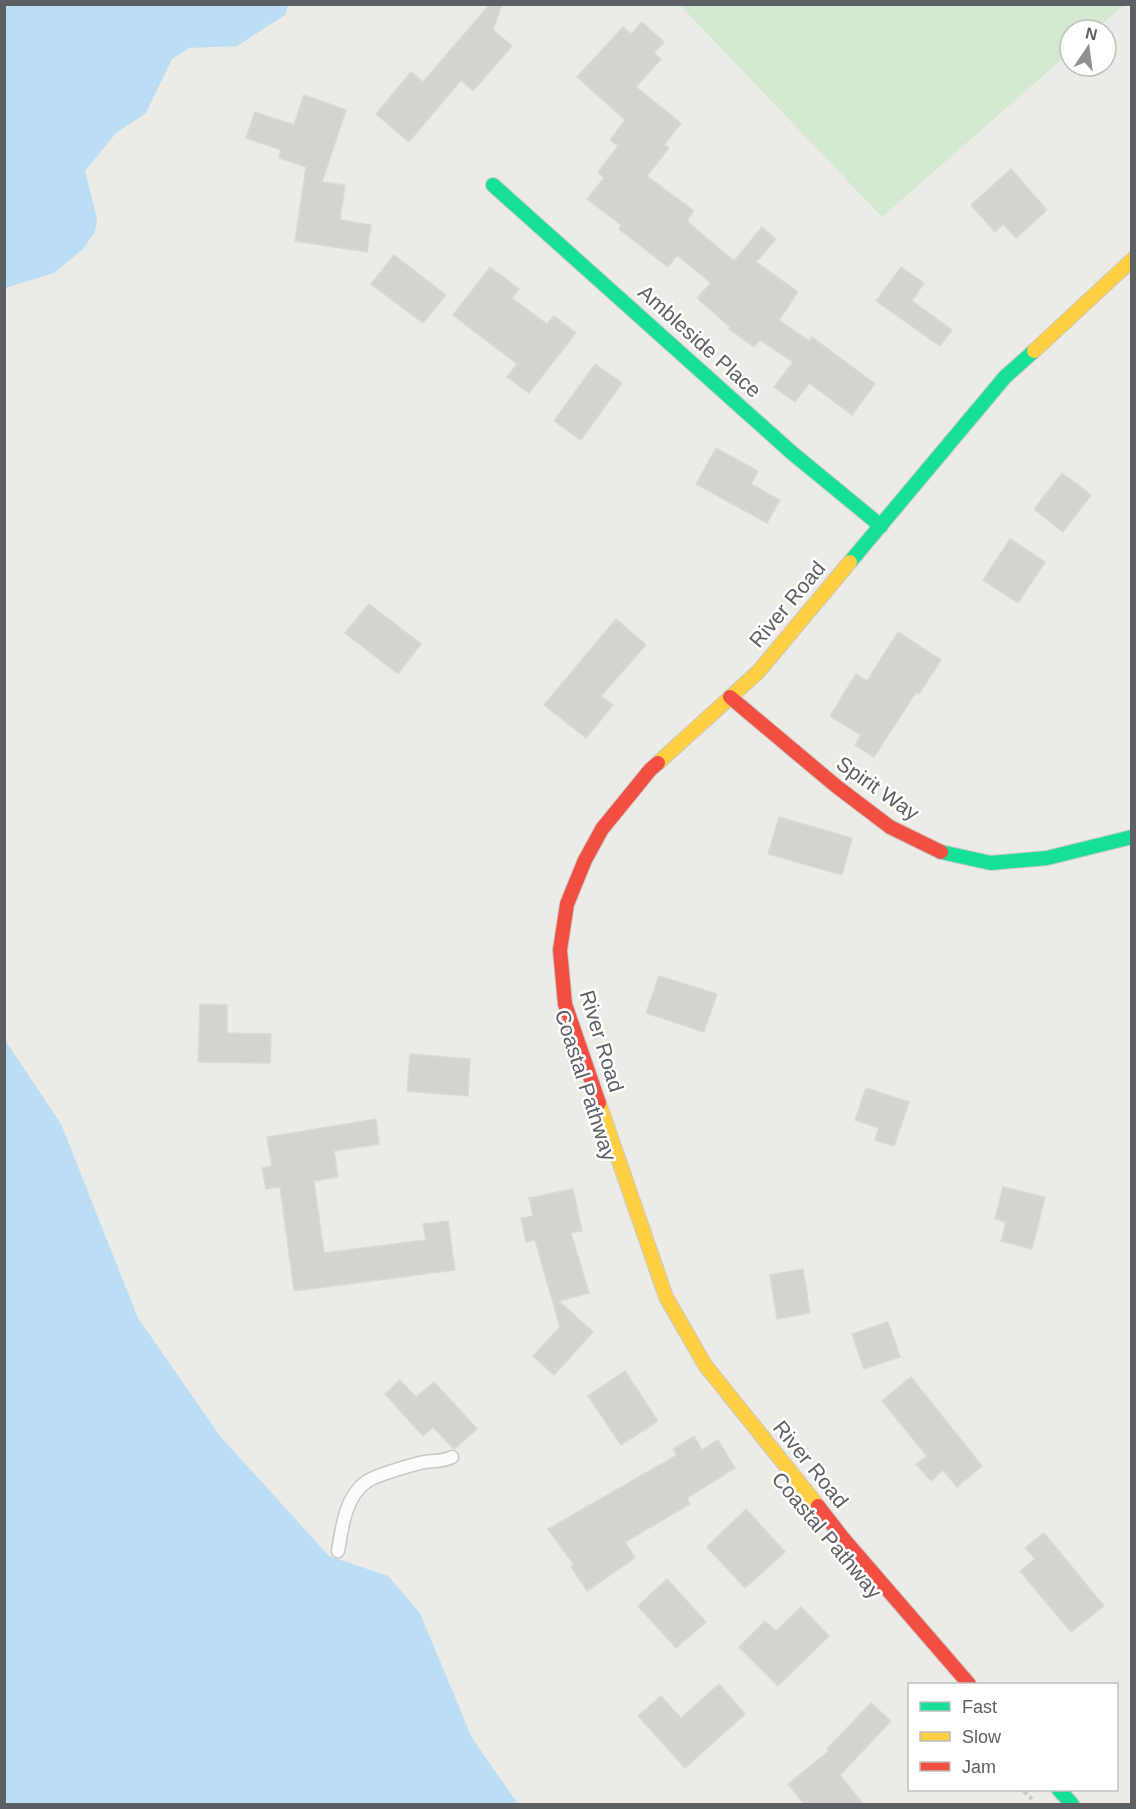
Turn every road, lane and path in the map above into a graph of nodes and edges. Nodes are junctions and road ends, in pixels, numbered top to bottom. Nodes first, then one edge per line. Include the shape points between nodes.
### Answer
1 (493, 185) dead end
2 (1131, 260) edge
3 (880, 526) junction
4 (730, 697) junction
5 (1131, 837) edge
6 (452, 1457) dead end
7 (338, 1551) dead end
8 (968, 1683) edge
9 (1060, 1791) edge
10 (1072, 1804) edge

1 - 3 main road, Ambleside Place via 791,452
2 - 3 main road, River Road via 1005,377
3 - 4 main road, River Road via 758,672
4 - 5 main road, Spirit Way via 890,827 941,852 991,863 1047,858
4 - 8 main road, River Road via 650,770 602,829 567,904 560,950 566,1004 666,1297 705,1365 842,1537
6 - 7 lane via 442,1462 426,1461 366,1482 354,1495 344,1517
9 - 10 main road

